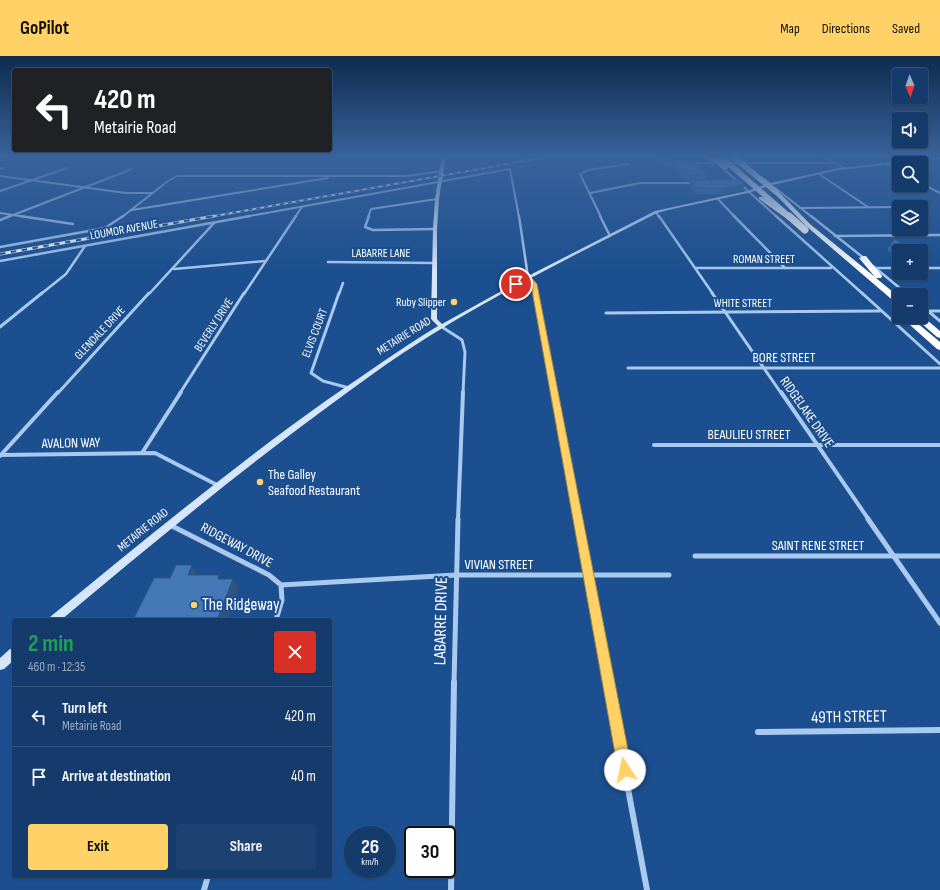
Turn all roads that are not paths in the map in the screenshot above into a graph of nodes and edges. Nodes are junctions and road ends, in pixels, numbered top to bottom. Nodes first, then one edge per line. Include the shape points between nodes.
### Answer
1 (66, 195) edge
2 (151, 195) edge
3 (222, 195) edge
4 (366, 195) edge
5 (438, 195) edge
6 (515, 195) edge
7 (591, 195) edge
8 (733, 195) edge
9 (752, 195) edge
10 (757, 195) edge
11 (767, 195) edge
12 (769, 195) edge
13 (778, 195) edge
14 (784, 195) edge
15 (850, 195) edge
16 (718, 198) junction
17 (437, 199) junction
18 (302, 207) junction
19 (868, 207) junction
20 (892, 207) edge
21 (800, 208) junction
22 (131, 210) junction
23 (656, 212) junction
24 (0, 214) edge
25 (13, 215) junction
26 (0, 220) edge
27 (214, 223) junction
28 (73, 224) dead end
29 (804, 226) junction
30 (435, 229) junction
31 (940, 235) edge
32 (610, 236) junction
33 (834, 236) junction
34 (85, 246) junction
35 (0, 247) edge
36 (863, 258) junction
37 (0, 261) edge
38 (265, 261) junction
39 (328, 262) dead end
40 (434, 262) junction
41 (173, 268) junction
42 (696, 268) junction
43 (785, 268) junction
44 (831, 268) junction
45 (875, 268) junction
46 (892, 268) edge
47 (928, 268) edge
48 (940, 268) edge
49 (528, 277) junction
50 (343, 283) dead end
51 (899, 288) edge
52 (887, 291) junction
53 (892, 298) edge
54 (892, 301) edge
55 (880, 311) junction
56 (928, 311) joint
57 (940, 311) edge
58 (724, 312) junction
59 (606, 313) dead end
60 (940, 321) edge
61 (913, 324) edge
62 (926, 324) edge
63 (0, 327) edge
64 (442, 327) junction
65 (940, 336) edge
66 (940, 347) edge
67 (940, 364) edge
68 (628, 368) dead end
69 (763, 368) junction
70 (940, 368) edge
71 (349, 388) junction
72 (654, 445) dead end
73 (816, 445) junction
74 (940, 445) edge
75 (142, 454) junction
76 (0, 455) edge
77 (219, 486) junction
78 (169, 524) junction
79 (695, 556) dead end
80 (893, 556) junction
81 (940, 556) edge
82 (588, 574) junction
83 (456, 575) junction
84 (669, 575) dead end
85 (281, 585) junction
86 (56, 618) edge
87 (277, 618) edge
88 (940, 623) edge
89 (12, 655) edge
90 (0, 665) edge
91 (940, 730) edge
92 (758, 732) dead end
93 (207, 878) edge
94 (204, 890) edge
95 (450, 890) edge
96 (647, 890) edge

1 - 25 street
2 - 22 street
3 - 22 street
4 - 18 street, LOUMOR AVENUE
5 - 17 main road
6 - 49 street, LOUMOR AVENUE
7 - 32 street
8 - 16 main road, METAIRIE ROAD
9 - 44 street via 790,227
10 - 29 highway, bridge
11 - 29 highway, bridge
12 - 29 highway
13 - 29 highway, bridge
14 - 21 street
15 - 19 street
16 - 23 main road, METAIRIE ROAD
16 - 43 street
17 - 30 main road
17 - 30 street via 371,209 365,227 373,230
18 - 27 street, LOUMOR AVENUE
18 - 38 street, BEVERLY DRIVE
19 - 20 street
19 - 21 street
21 - 33 street
22 - 35 street, LOUMOR AVENUE via 105,228 91,232
23 - 32 main road, METAIRIE ROAD
23 - 42 street, RIDGELAKE DRIVE
24 - 25 street
25 - 26 street
25 - 28 street
27 - 34 street, LOUMOR AVENUE
27 - 41 street, GLENDALE DRIVE
29 - 52 highway via 814,230
29 - 54 highway
30 - 40 main road
31 - 33 street
32 - 49 main road, METAIRIE ROAD
33 - 36 street
34 - 37 street, LOUMOR AVENUE
34 - 63 street via 66,274
36 - 45 street
36 - 52 highway
38 - 41 street
38 - 75 street, BEVERLY DRIVE
39 - 40 street, LABARRE LANE
40 - 64 main road via 434,319
41 - 76 street, GLENDALE DRIVE
42 - 43 street, ROMAN STREET
42 - 58 street, RIDGELAKE DRIVE
43 - 44 street, ROMAN STREET
44 - 55 street
45 - 46 street
45 - 51 street
47 - 48 street
49 - 64 main road, METAIRIE ROAD
49 - 82 street via 534,284
50 - 71 street, ELVIS COURT via 311,373 325,382
52 - 53 highway
55 - 58 street, WHITE STREET
55 - 67 street
56 - 57 street
56 - 60 street
58 - 59 street, WHITE STREET
58 - 69 street, RIDGELAKE DRIVE
61 - 66 highway
62 - 65 highway
64 - 71 main road, METAIRIE ROAD
64 - 83 street, LABARRE DRIVE via 462,340 465,352
68 - 69 street, BORE STREET
69 - 70 street, BORE STREET
69 - 73 street, RIDGELAKE DRIVE
71 - 77 main road, METAIRIE ROAD
72 - 73 street, BEAULIEU STREET
73 - 74 street, BEAULIEU STREET
73 - 80 street, RIDGELAKE DRIVE
75 - 76 street, AVALON WAY
75 - 77 street, AVALON WAY via 161,455
77 - 78 main road, METAIRIE ROAD
78 - 85 street, RIDGEWAY DRIVE via 269,575
78 - 86 main road, METAIRIE ROAD
79 - 80 street, SAINT RENE STREET
80 - 81 street, SAINT RENE STREET
80 - 88 street, RIDGELAKE DRIVE
82 - 83 street, VIVIAN STREET
82 - 84 street, VIVIAN STREET
82 - 96 street
83 - 85 street, VIVIAN STREET
83 - 95 street, LABARRE DRIVE
85 - 87 street, RIDGEWAY DRIVE via 282,600
89 - 90 main road
91 - 92 street, 49TH STREET
93 - 94 street

